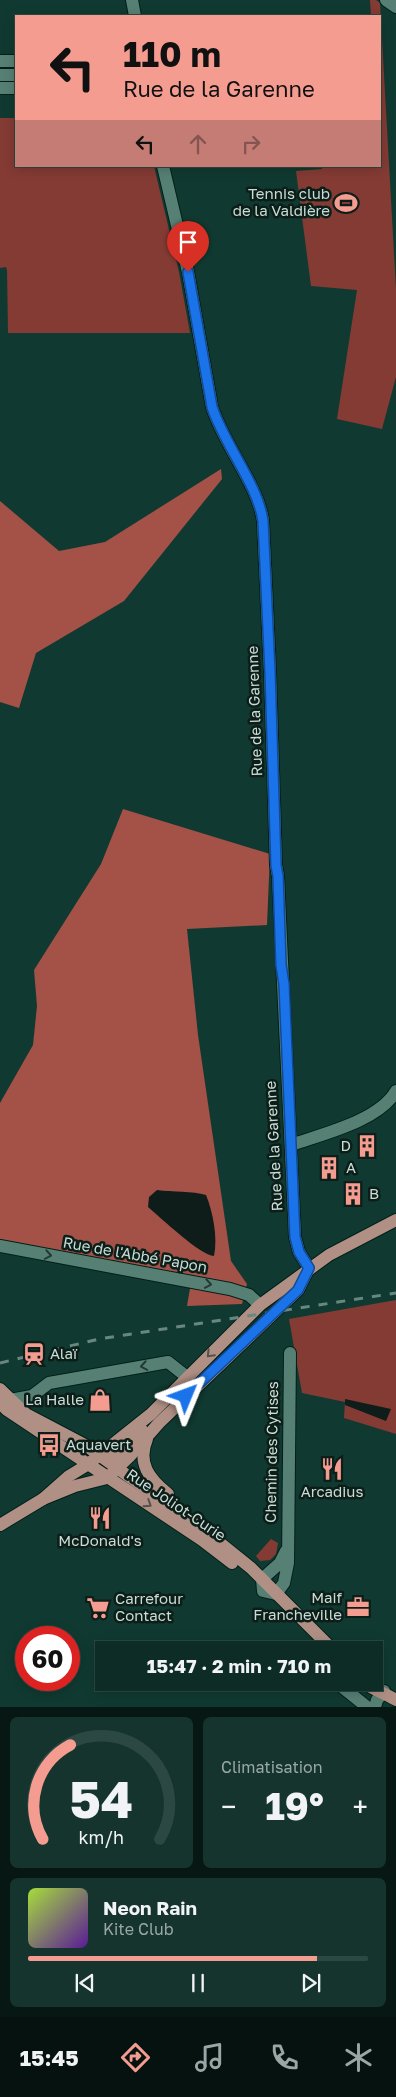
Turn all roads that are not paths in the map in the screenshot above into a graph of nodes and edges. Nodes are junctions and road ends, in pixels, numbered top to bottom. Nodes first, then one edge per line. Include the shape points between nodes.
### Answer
1 (132, 0) edge
2 (386, 0) edge
3 (396, 7) edge
4 (135, 15) edge
5 (0, 61) edge
6 (15, 61) edge
7 (0, 75) edge
8 (15, 75) edge
9 (0, 88) edge
10 (15, 88) edge
11 (163, 167) edge
12 (396, 1091) edge
13 (291, 1145) junction
14 (396, 1220) edge
15 (0, 1246) edge
16 (309, 1268) junction
17 (260, 1305) junction
18 (290, 1353) dead end
19 (187, 1377) junction
20 (0, 1389) edge
21 (5, 1402) edge
22 (149, 1434) junction
23 (109, 1461) junction
24 (87, 1465) junction
25 (107, 1478) junction
26 (43, 1499) junction
27 (0, 1525) edge
28 (286, 1551) junction
29 (250, 1568) junction
30 (267, 1588) junction
31 (313, 1641) edge
32 (323, 1641) edge
33 (347, 1691) edge
34 (384, 1691) joint
35 (396, 1700) edge
36 (367, 1707) edge
37 (375, 1707) edge

1 - 4 street
2 - 3 street
5 - 6 street
7 - 8 street
9 - 10 street
11 - 13 street, Rue de la Garenne via 188,272 212,407 262,512
12 - 13 street via 392,1099 366,1117
13 - 16 street, Rue de la Garenne via 295,1237 299,1252
14 - 16 main road
15 -> 17 street, Rue de l'Abbé Papon via 230,1288 249,1295
16 - 17 main road
16 - 22 main road via 298,1290
17 -> 19 main road
18 - 28 street, Chemin des Cytises
19 -> 21 street via 168,1362 49,1383 32,1396
19 - 23 main road
20 - 21 main road, Rue Joliot-Curie
21 - 23 main road, Rue Joliot-Curie via 85,1444
21 - 24 main road, Rue Joliot-Curie via 7,1410
22 - 23 main road
22 - 29 main road, Rue Joliot-Curie via 142,1456 151,1479 223,1536 246,1558
23 - 24 main road
23 - 25 main road
23 - 29 main road, Rue Joliot-Curie via 210,1534
24 - 25 main road, Rue Joliot-Curie
24 - 26 main road
25 - 26 main road
25 -> 30 main road, Rue Joliot-Curie via 202,1540
26 - 27 main road
28 - 30 street
28 - 30 street, Chemin des Cytises via 288,1563 284,1583
29 - 30 main road, Rue Joliot-Curie
30 - 31 main road, Rue Joliot-Curie
30 - 32 main road, Rue Joliot-Curie
33 - 36 street
34 - 35 main road
34 - 37 street

